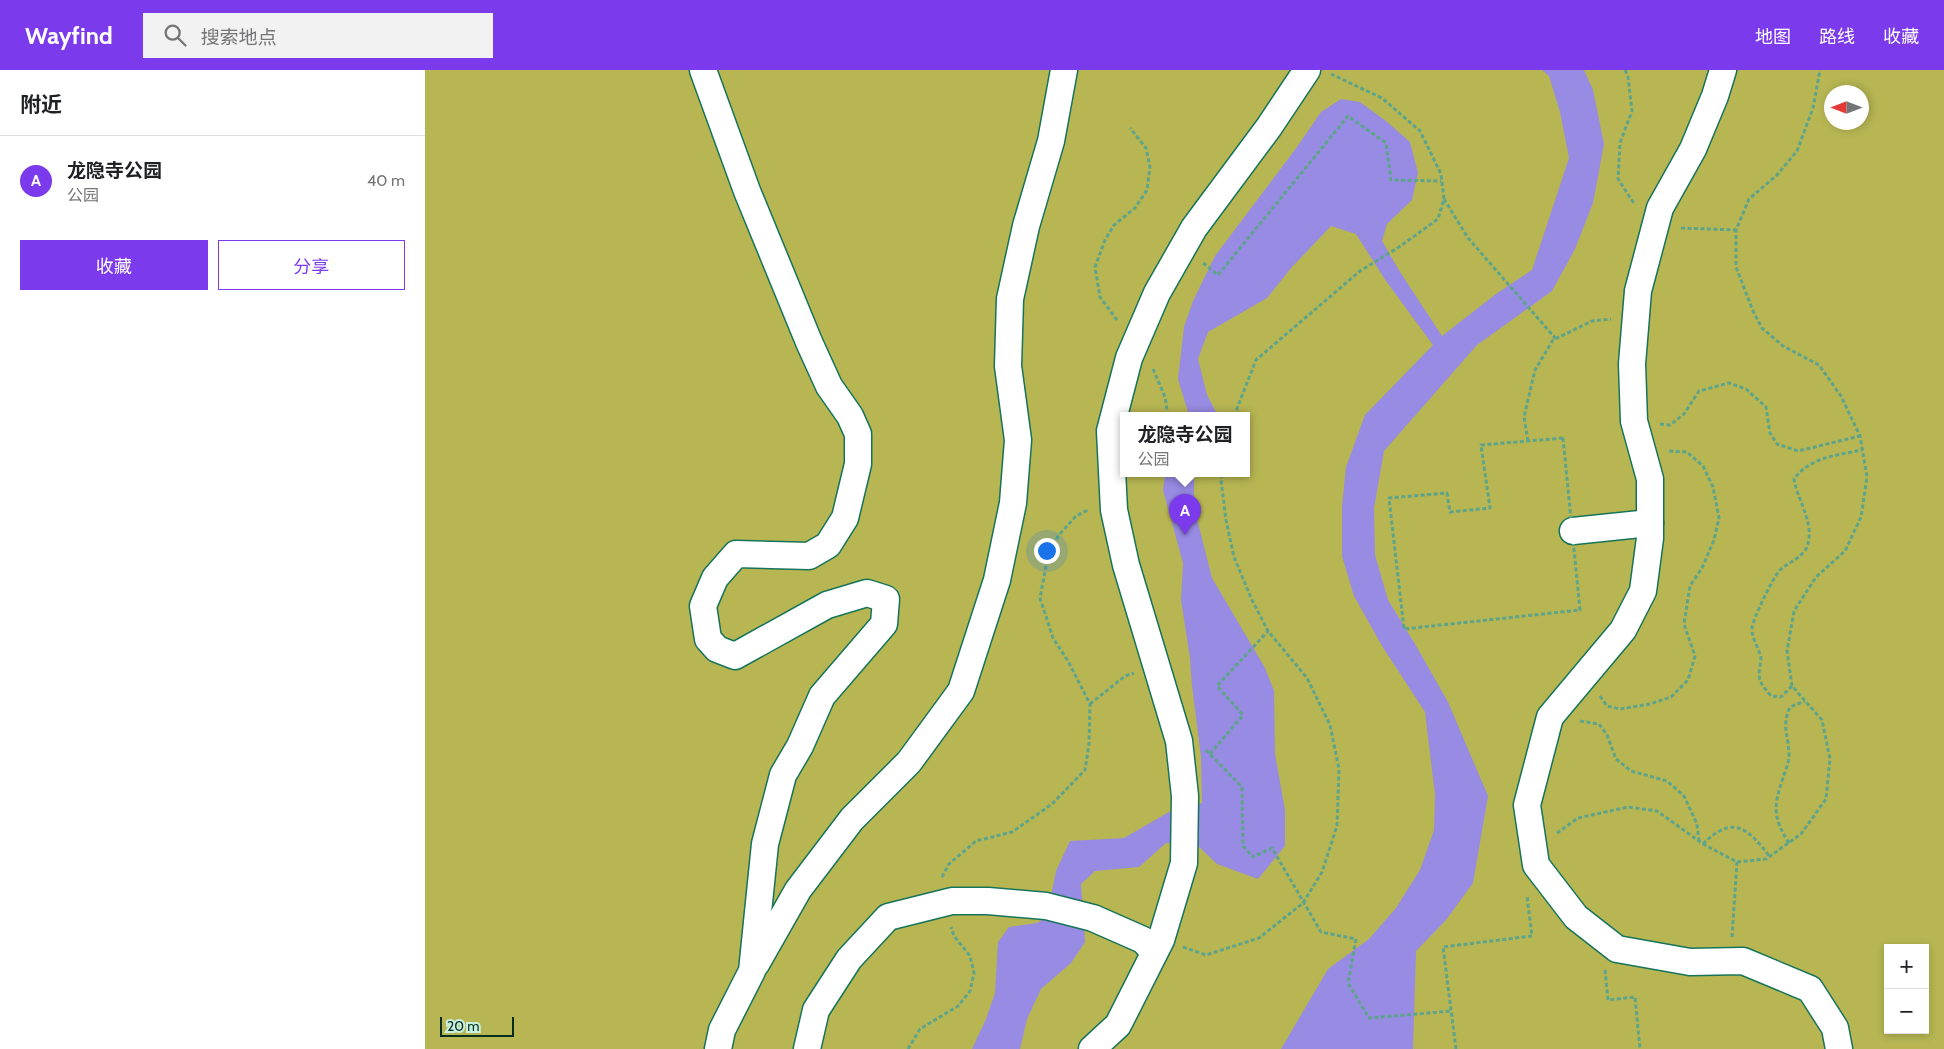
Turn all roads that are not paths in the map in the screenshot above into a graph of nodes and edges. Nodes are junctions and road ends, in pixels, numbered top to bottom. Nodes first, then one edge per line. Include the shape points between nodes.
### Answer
1 (703, 70) edge
2 (1064, 70) edge
3 (1723, 70) edge
4 (1317, 71) edge
5 (1650, 523) junction
6 (1573, 531) road end
7 (1158, 946) junction
8 (752, 971) junction
9 (717, 1049) edge
10 (807, 1049) edge
11 (1092, 1049) edge
12 (1839, 1049) edge

1 - 8 street via 747,191 809,342 829,386 851,416 858,434 858,464 845,518 827,545 809,556 736,554 715,578 703,606 709,639 717,650 735,656 827,605 867,593 886,599 884,624 822,696 783,775 765,844
2 - 8 street via 1051,141 1026,226 1010,299 1008,366 1018,440 1013,503 997,580 961,691 909,762 852,819 798,890
3 - 5 street via 1693,149 1660,208 1638,291 1632,364 1634,421 1650,479
4 - 7 street via 1269,127 1183,247 1157,293 1129,358 1110,431 1114,510 1126,564 1179,741 1185,796 1183,863
5 - 6 street
5 - 12 street via 1643,591 1623,630 1550,717 1527,805 1536,866 1575,917 1617,949 1690,962 1743,961 1810,989 1835,1028
7 - 10 street via 1093,918 1046,906 951,901 888,917 849,959 816,1010
7 - 11 street via 1118,1025
8 - 9 street via 722,1030

